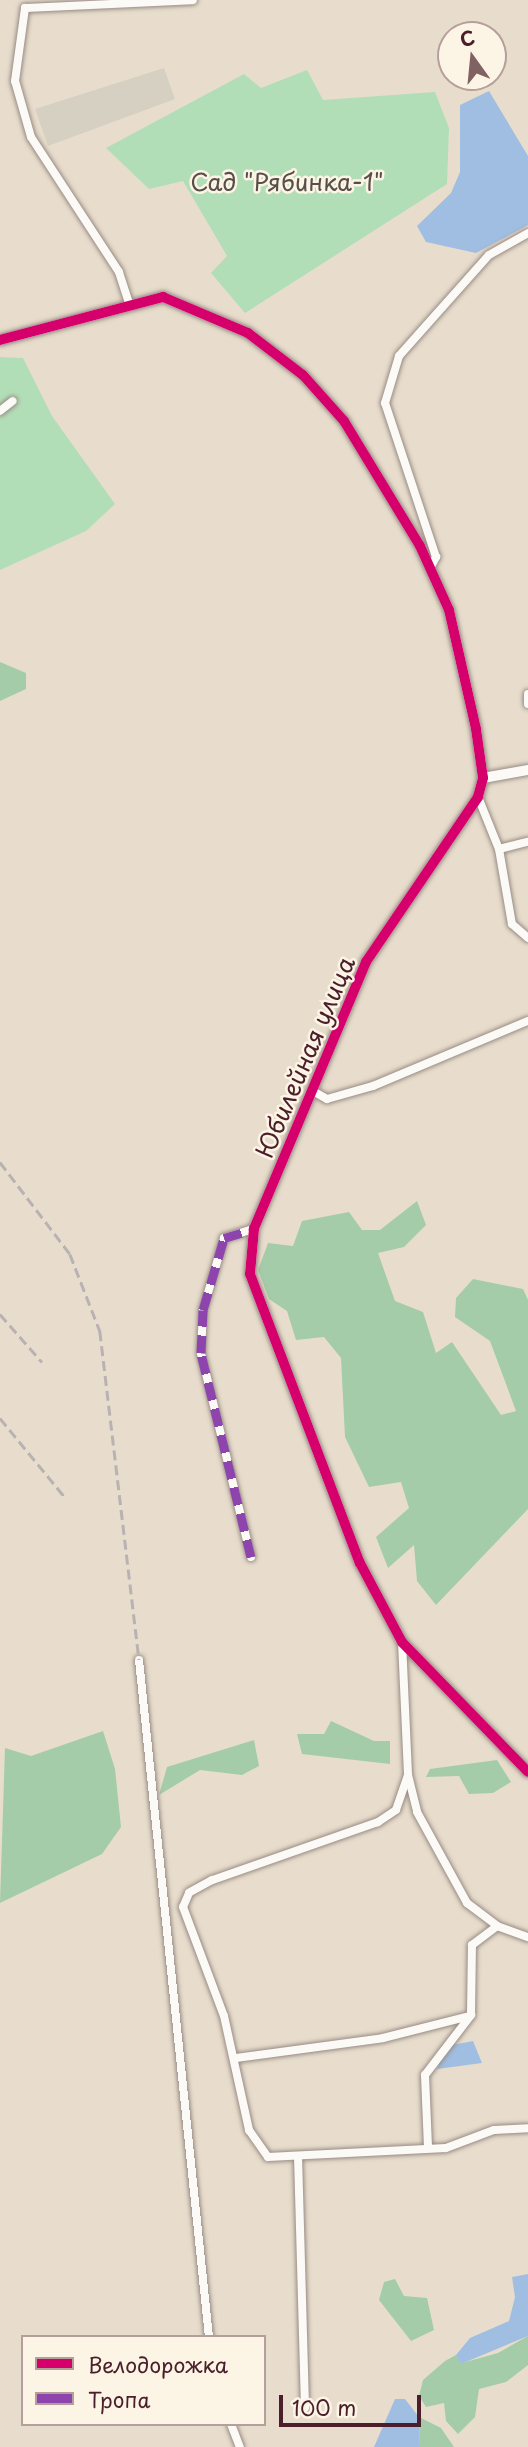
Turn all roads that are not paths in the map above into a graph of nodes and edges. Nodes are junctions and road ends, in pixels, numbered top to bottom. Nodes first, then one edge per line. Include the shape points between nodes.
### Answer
1 (193, 0) edge
2 (528, 233) edge
3 (129, 303) junction
4 (0, 340) edge
5 (13, 401) dead end
6 (0, 411) edge
7 (430, 568) junction
8 (528, 694) edge
9 (528, 704) edge
10 (528, 770) edge
11 (483, 779) junction
12 (478, 797) junction
13 (528, 842) edge
14 (499, 849) junction
15 (528, 938) edge
16 (528, 1021) edge
17 (313, 1091) junction
18 (254, 1229) junction
19 (251, 1557) dead end
20 (402, 1642) junction
21 (139, 1660) dead end
22 (528, 1772) edge
23 (408, 1775) junction
24 (497, 1926) junction
25 (528, 1937) edge
26 (471, 2015) junction
27 (236, 2059) junction
28 (528, 2128) edge
29 (428, 2147) junction
30 (298, 2156) junction
31 (209, 2335) edge
32 (305, 2408) dead end
33 (232, 2426) edge
34 (240, 2447) edge

1 - 3 street via 25,8 15,81 31,137 114,264
2 - 7 street via 489,255 408,346 388,391 385,402 436,557
3 - 4 street, Юбилейная улица
3 - 7 street, Юбилейная улица via 163,297 191,304 285,358 344,421
5 - 6 street
7 - 11 street, Юбилейная улица via 449,610
8 - 9 street
10 - 11 street
11 - 12 street, Юбилейная улица
12 - 14 street
12 - 17 street, Юбилейная улица via 366,962
13 - 14 street
14 - 15 street via 512,924
16 - 17 street via 373,1086 327,1099
17 - 18 street, Юбилейная улица
18 - 19 street via 224,1238 203,1310 201,1353
18 - 20 street, Юбилейная улица via 250,1274 263,1316 360,1563
20 - 22 street, Юбилейная улица
20 - 23 street
21 - 31 street
23 - 24 street via 417,1812 460,1892
23 - 27 street via 396,1810 379,1822 189,1893 183,1907 188,1927
24 - 25 street
24 - 26 street via 472,1945
26 - 27 street via 383,2038
26 - 29 street via 425,2075
27 - 30 street via 255,2145 268,2157
28 - 29 street
29 - 30 street
30 - 32 street
33 - 34 street

